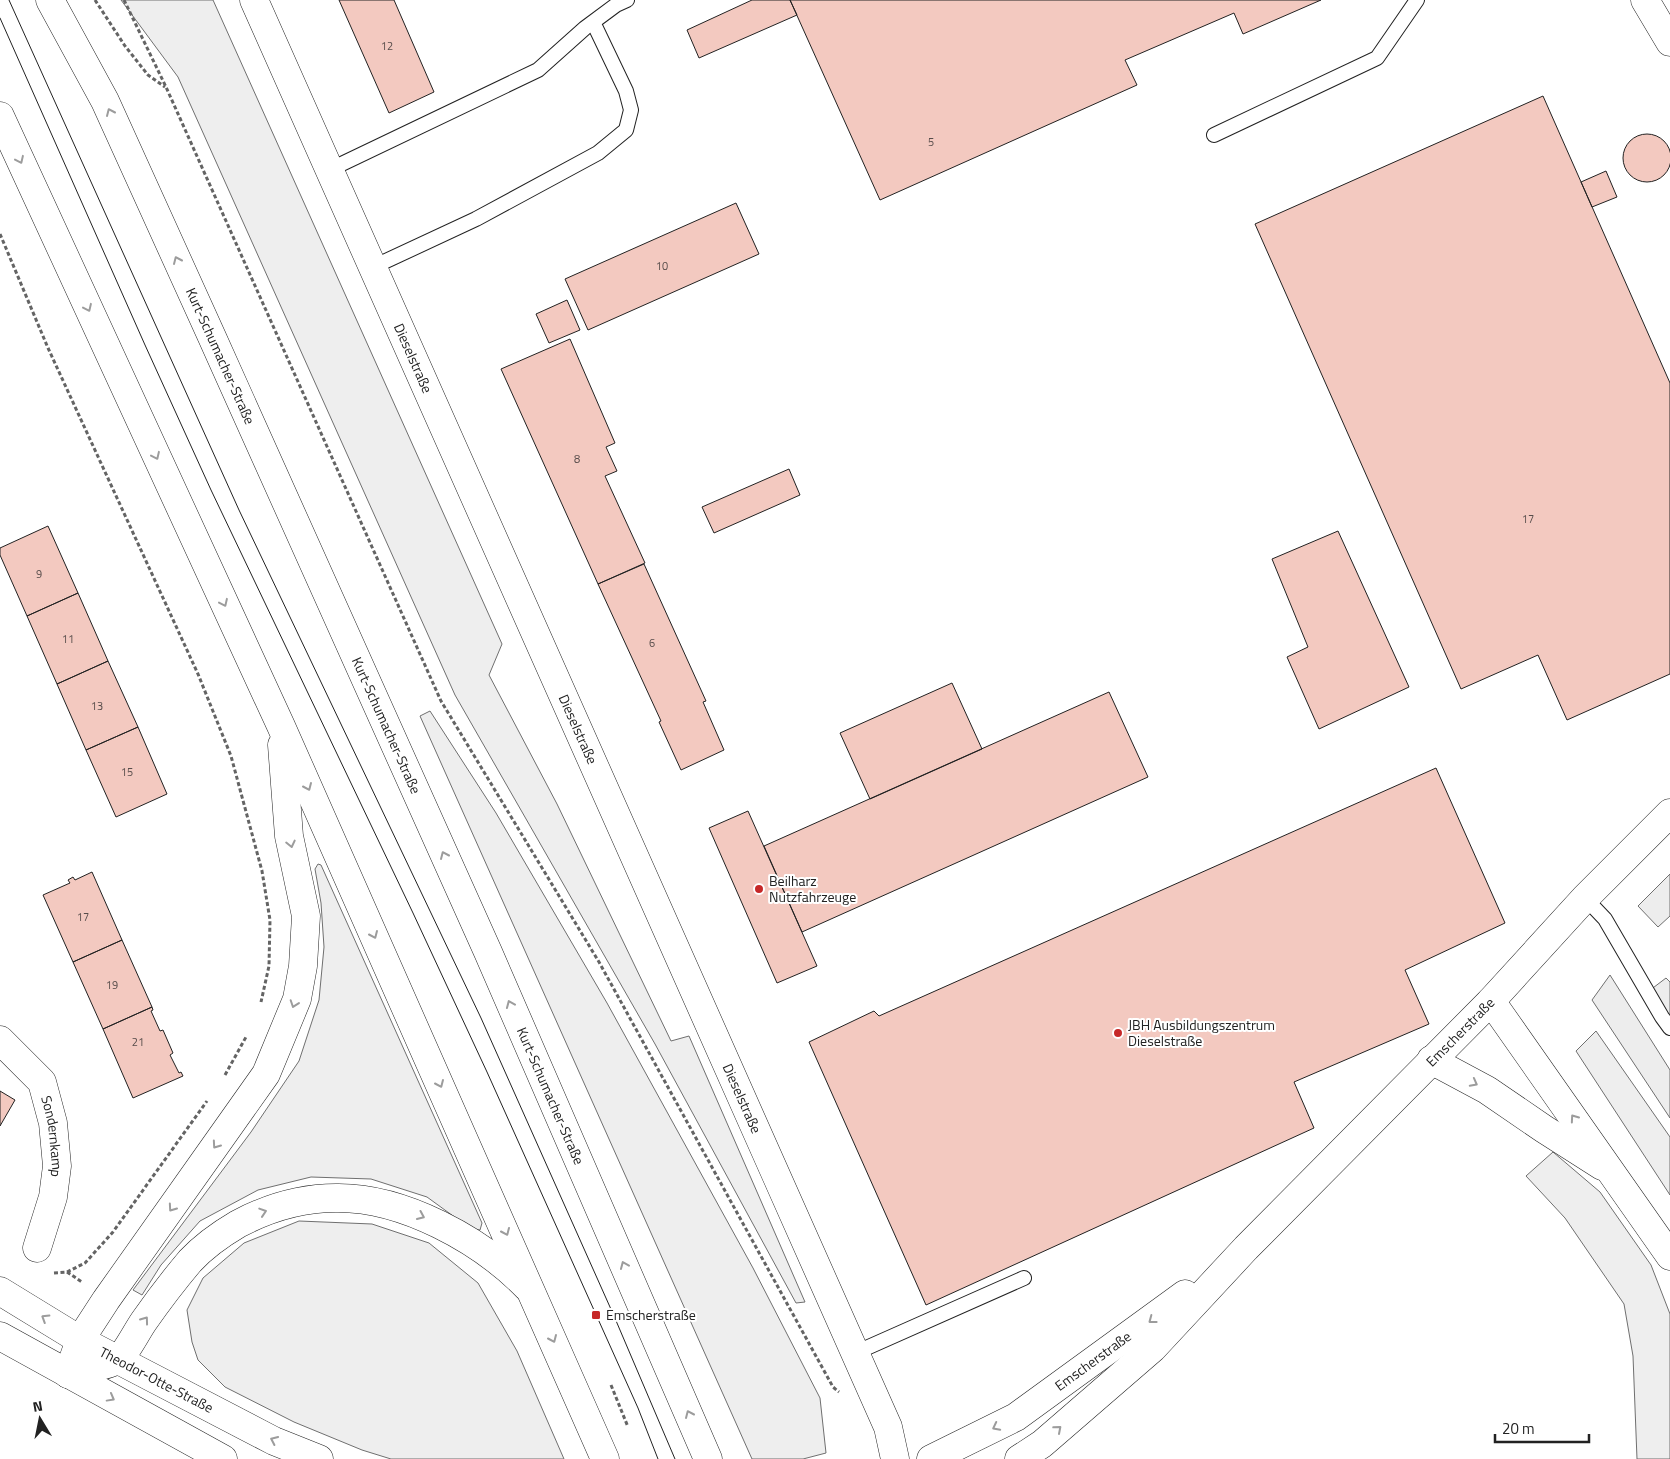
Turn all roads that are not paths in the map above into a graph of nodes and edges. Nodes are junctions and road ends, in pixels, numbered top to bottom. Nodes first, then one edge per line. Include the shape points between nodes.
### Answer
1 (50, 0) edge
2 (254, 0) edge
3 (626, 0) edge
4 (1417, 0) edge
5 (1645, 0) edge
6 (593, 22) junction
7 (1670, 42) edge
8 (0, 116) edge
9 (1214, 135) dead end
10 (329, 170) junction
11 (372, 267) junction
12 (281, 726) junction
13 (1670, 813) edge
14 (1585, 898) junction
15 (1491, 1001) junction
16 (1670, 1028) edge
17 (0, 1040) edge
18 (1431, 1060) junction
19 (1612, 1172) junction
20 (37, 1248) dead end
21 (1246, 1248) junction
22 (1670, 1256) edge
23 (1024, 1278) dead end
24 (0, 1291) edge
25 (534, 1295) junction
26 (0, 1336) edge
27 (80, 1340) junction
28 (855, 1353) junction
29 (118, 1360) junction
30 (68, 1374) junction
31 (307, 1457) edge
32 (223, 1459) edge
33 (605, 1459) edge
34 (708, 1459) edge
35 (895, 1459) edge
36 (931, 1459) edge
37 (1019, 1459) edge

34 -> 1 main road, Kurt-Schumacher-Straße via 488,952 212,337 105,102
2 - 10 main road, Dieselstraße
3 - 6 lane
4 - 9 lane via 1377,58
5 - 7 main road
6 - 10 lane via 538,70
6 - 11 lane via 626,91 631,110 626,130 598,153 476,219
8 -> 12 main road
10 - 11 main road, Dieselstraße
11 - 28 main road, Dieselstraße
12 -> 25 main road
12 -> 27 main road via 289,836 306,916 297,999 266,1074
13 - 14 main road, Emscherstraße
14 - 15 main road, Emscherstraße
14 - 16 lane via 1605,919
15 - 18 main road, Emscherstraße
19 -> 15 main road
17 - 20 main road, Sondernkamp via 42,1082 53,1123 57,1166
18 -> 19 main road via 1487,1090
18 - 21 main road, Emscherstraße
19 - 22 main road
21 -> 36 main road, Emscherstraße via 1016,1417
37 -> 21 main road, Emscherstraße via 1042,1444 1153,1348
23 - 28 lane
27 -> 24 main road, Theodor-Otte-Straße
29 -> 25 main road via 191,1260 222,1233 257,1214 298,1201 337,1198 376,1202 419,1214 471,1242 512,1273
25 -> 33 main road
26 - 30 main road
27 - 29 main road, Theodor-Otte-Straße
27 - 30 main road
28 - 35 main road, Dieselstraße via 888,1427
29 - 30 main road
31 -> 29 main road, Theodor-Otte-Straße
30 -> 32 main road

